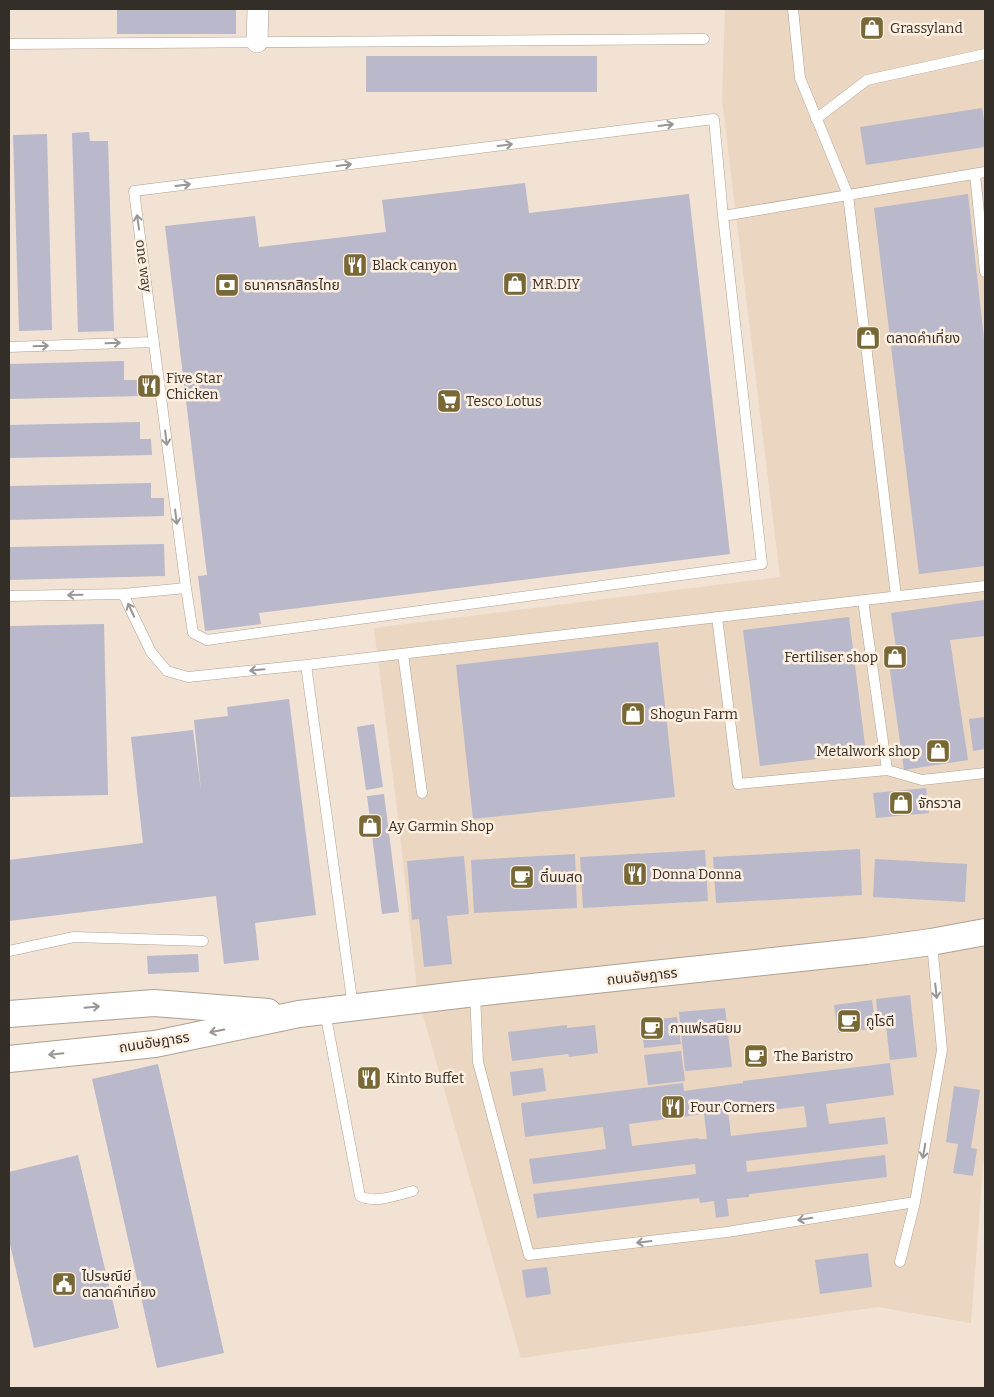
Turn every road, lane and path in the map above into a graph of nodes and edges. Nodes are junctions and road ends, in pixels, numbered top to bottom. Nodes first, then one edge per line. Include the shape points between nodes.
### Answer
1 (258, 9) edge
2 (793, 9) edge
3 (704, 39) dead end
4 (257, 42) junction
5 (9, 44) edge
6 (985, 54) edge
7 (816, 119) junction
8 (985, 172) edge
9 (974, 174) junction
10 (848, 195) junction
11 (723, 216) junction
12 (985, 272) edge
13 (154, 342) junction
14 (9, 347) edge
15 (985, 586) edge
16 (186, 588) junction
17 (123, 594) junction
18 (9, 596) edge
19 (896, 596) junction
20 (862, 600) junction
21 (717, 617) junction
22 (403, 654) junction
23 (306, 665) junction
24 (887, 770) junction
25 (985, 772) edge
26 (422, 793) dead end
27 (985, 932) edge
28 (203, 941) dead end
29 (932, 942) junction
30 (9, 951) edge
31 (475, 993) junction
32 (353, 1007) junction
33 (325, 1011) junction
34 (9, 1014) edge
35 (298, 1014) junction
36 (9, 1059) edge
37 (413, 1191) dead end
38 (915, 1202) junction
39 (900, 1262) dead end

1 - 4 street
2 - 7 lane via 800,78
3 - 4 lane
4 - 5 lane
6 - 7 lane via 867,80
7 - 10 lane
8 - 9 lane
9 - 10 lane
9 - 12 lane
10 - 11 lane
10 - 19 lane
13 -> 11 lane, one way via 134,191 714,119
11 - 16 lane, one way via 762,564 208,640 193,634
14 -> 13 lane
13 -> 16 lane, one way
15 - 19 lane
16 - 17 lane
17 -> 18 lane
23 -> 17 lane via 188,677 167,671 151,652
19 - 20 lane
20 - 21 lane
20 - 24 lane
21 - 22 lane
21 - 24 lane via 738,784
22 - 23 lane
22 - 26 lane
23 - 32 lane
24 - 25 lane via 922,780
27 - 29 street, ถนนอัษฎาธร
28 - 30 lane via 74,938
29 - 31 street, ถนนอัษฎาธร
29 -> 38 lane via 942,1050
31 - 32 street, ถนนอัษฎาธร
38 -> 31 lane via 727,1232 529,1255 478,1062
32 - 33 street, ถนนอัษฎาธร
33 - 35 street, ถนนอัษฎาธร
33 - 37 lane via 360,1196 374,1200
34 -> 35 street, ถนนอัษฎาธร via 154,1002
35 -> 36 street, ถนนอัษฎาธร via 155,1044
38 - 39 lane

